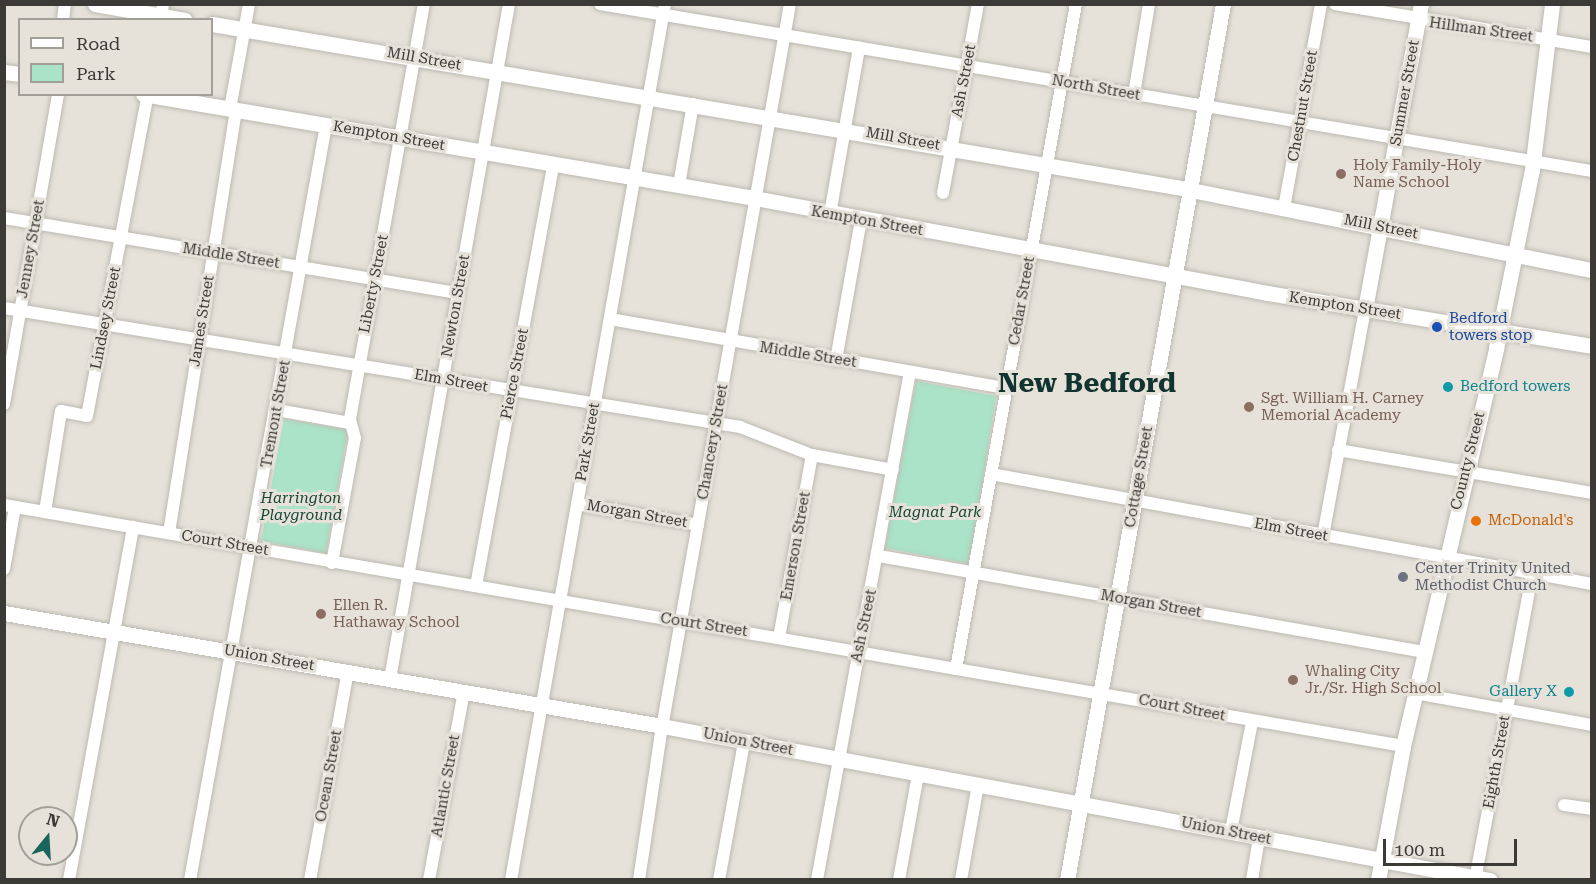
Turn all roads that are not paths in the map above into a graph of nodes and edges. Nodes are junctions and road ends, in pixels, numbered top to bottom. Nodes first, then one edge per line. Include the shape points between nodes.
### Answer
1 (95, 4) edge
2 (249, 4) edge
3 (424, 4) edge
4 (509, 4) edge
5 (600, 4) edge
6 (790, 4) edge
7 (978, 4) edge
8 (1076, 4) edge
9 (1149, 4) edge
10 (1223, 4) edge
11 (1321, 4) edge
12 (1335, 4) edge
13 (1420, 4) edge
14 (1552, 4) edge
15 (664, 10) edge
16 (162, 13) edge
17 (178, 18) edge
18 (1418, 21) junction
19 (213, 24) edge
20 (244, 29) junction
21 (785, 36) junction
22 (1548, 39) junction
23 (1592, 47) edge
24 (859, 48) junction
25 (415, 58) junction
26 (967, 66) junction
27 (497, 72) junction
28 (1062, 82) junction
29 (1134, 94) junction
30 (58, 96) edge
31 (148, 96) edge
32 (154, 96) edge
33 (649, 97) junction
34 (693, 104) junction
35 (1202, 106) junction
36 (233, 109) junction
37 (771, 117) junction
38 (1301, 123) junction
39 (326, 125) junction
40 (844, 130) junction
41 (401, 138) junction
42 (1397, 139) junction
43 (951, 148) junction
44 (483, 151) junction
45 (1532, 162) junction
46 (554, 163) junction
47 (1047, 164) junction
48 (1592, 171) edge
49 (636, 177) junction
50 (680, 185) junction
51 (1189, 189) junction
52 (943, 193) dead end
53 (757, 199) junction
54 (1284, 208) junction
55 (830, 214) junction
56 (4, 218) edge
57 (861, 219) junction
58 (36, 223) junction
59 (1381, 226) junction
60 (122, 238) junction
61 (1031, 250) junction
62 (213, 253) junction
63 (1515, 254) junction
64 (302, 267) junction
65 (1592, 270) edge
66 (1174, 276) junction
67 (375, 279) junction
68 (458, 293) junction
69 (4, 308) edge
70 (1365, 309) junction
71 (21, 310) junction
72 (610, 319) junction
73 (105, 324) junction
74 (1500, 330) junction
75 (200, 339) junction
76 (731, 343) junction
77 (1592, 346) edge
78 (287, 354) junction
79 (836, 360) junction
80 (359, 366) junction
81 (910, 372) junction
82 (443, 379) junction
83 (1007, 388) junction
84 (512, 391) junction
85 (4, 404) edge
86 (595, 405) junction
87 (278, 410) junction
88 (350, 423) junction
89 (716, 424) junction
90 (1338, 450) junction
91 (812, 455) junction
92 (892, 470) junction
93 (1464, 471) junction
94 (991, 474) junction
95 (1592, 493) edge
96 (1135, 502) junction
97 (578, 504) junction
98 (10, 506) edge
99 (45, 512) junction
100 (698, 525) junction
101 (133, 527) junction
102 (169, 533) junction
103 (1323, 536) junction
104 (251, 547) junction
105 (879, 556) junction
106 (1446, 558) junction
107 (332, 563) junction
108 (4, 568) edge
109 (972, 572) junction
110 (1532, 574) junction
111 (409, 576) junction
112 (1592, 585) edge
113 (476, 586) junction
114 (1118, 598) junction
115 (560, 602) junction
116 (4, 613) edge
117 (682, 621) junction
118 (114, 631) junction
119 (779, 638) junction
120 (233, 651) junction
121 (858, 651) junction
122 (1424, 652) junction
123 (956, 669) junction
124 (348, 671) junction
125 (390, 679) junction
126 (464, 692) junction
127 (1102, 692) junction
128 (1414, 693) junction
129 (542, 705) junction
130 (1506, 710) junction
131 (1252, 722) junction
132 (1592, 724) edge
133 (662, 726) junction
134 (744, 742) junction
135 (1403, 746) junction
136 (839, 759) junction
137 (918, 774) junction
138 (978, 785) junction
139 (1081, 804) junction
140 (1564, 805) dead end
141 (1592, 809) edge
142 (1231, 831) junction
143 (1259, 837) junction
144 (1381, 860) junction
145 (69, 879) edge
146 (190, 879) edge
147 (310, 879) edge
148 (429, 879) edge
149 (511, 879) edge
150 (639, 879) edge
151 (719, 879) edge
152 (817, 879) edge
153 (899, 879) edge
154 (961, 879) edge
155 (1067, 879) edge
156 (1252, 879) edge
157 (1378, 879) edge
158 (1480, 879) edge

1 - 16 main road
2 - 20 street, James Street
3 - 25 street, Liberty Street
4 - 27 street, Newton Street
5 - 15 street, North Street
6 - 21 street, Chancery Street
7 - 26 street, Ash Street
8 - 28 street, Cedar Street
9 - 29 street
10 - 35 main road, Cottage Street
11 - 38 street, Chestnut Street
12 - 18 street, Hillman Street
13 - 18 main road, Summer Street
14 - 22 main road, County Street
15 - 21 street, North Street
15 - 33 street, Park Street
16 - 17 main road
18 - 22 street, Hillman Street
18 - 42 main road, Summer Street
19 - 20 main road, Mill Street
20 - 25 main road, Mill Street
20 - 36 street, James Street
21 - 24 street, North Street
21 - 37 street, Chancery Street
22 - 23 street, Hillman Street
22 - 45 main road, County Street
24 - 26 street, North Street
24 - 40 street
25 - 27 main road, Mill Street
25 - 41 street, Liberty Street
26 - 28 street, North Street
26 - 43 street, Ash Street
27 - 33 main road, Mill Street
27 - 44 street, Newton Street
28 - 29 street, North Street
28 - 47 street, Cedar Street
29 - 35 street, North Street
30 - 58 street, Jenney Street
31 - 60 street, Lindsey Street
32 - 36 main road, Kempton Street
33 - 34 main road, Mill Street
33 - 49 street, Park Street
34 - 37 main road, Mill Street
34 - 50 street
35 - 38 street, North Street
35 - 51 main road, Cottage Street
36 - 39 main road, Kempton Street
36 - 62 street, James Street
37 - 40 main road, Mill Street
37 - 53 street, Chancery Street
38 - 42 street, North Street
38 - 54 street, Chestnut Street
39 - 41 main road, Kempton Street
39 - 64 street, Tremont Street
40 - 43 main road, Mill Street
40 - 55 street
41 - 44 main road, Kempton Street
41 - 67 street, Liberty Street
42 - 45 street, North Street
42 - 59 main road, Summer Street
43 - 47 main road, Mill Street
43 - 52 street, Ash Street
44 - 46 main road, Kempton Street
44 - 68 street, Newton Street
45 - 48 street, North Street
45 - 63 main road, County Street
46 - 49 main road, Kempton Street
46 - 84 street, Pierce Street
47 - 51 main road, Mill Street
47 - 61 street, Cedar Street
49 - 50 main road, Kempton Street
49 - 72 street, Park Street
50 - 53 main road, Kempton Street
51 - 54 main road, Mill Street
51 - 66 main road, Cottage Street
53 - 55 main road, Kempton Street
53 - 76 street, Chancery Street
54 - 59 main road, Mill Street
55 - 57 main road, Kempton Street
56 - 58 street, Middle Street
57 - 61 main road, Kempton Street
57 - 79 street
58 - 60 street, Middle Street
58 - 71 street, Jenney Street
59 - 63 main road, Mill Street
59 - 70 main road, Summer Street
60 - 62 street, Middle Street
60 - 73 street, Lindsey Street
61 - 66 main road, Kempton Street
61 - 83 street, Cedar Street
62 - 64 street, Middle Street
62 - 75 street, James Street
63 - 65 main road, Mill Street
63 - 74 main road, County Street
64 - 67 street, Middle Street
64 - 78 street, Tremont Street
66 - 70 main road, Kempton Street
66 - 96 main road, Cottage Street
67 - 68 street, Middle Street
67 - 80 street, Liberty Street
68 - 82 street, Newton Street
69 - 71 street, Elm Street
70 - 74 main road, Kempton Street
70 - 90 street, Summer Street
71 - 73 street, Elm Street
71 - 85 street, Jenney Street
72 - 76 street, Middle Street
72 - 86 street, Park Street
73 - 75 street, Elm Street
73 - 99 street, Lindsey Street via 87,416 61,411
74 - 77 main road, Kempton Street
74 - 93 main road, County Street
75 - 78 street, Elm Street
75 - 102 street, James Street
76 - 79 street, Middle Street
76 - 89 street, Chancery Street
78 - 80 street, Elm Street
78 - 87 street, Tremont Street
79 - 81 street, Middle Street
80 - 82 street, Elm Street
80 - 88 street, Liberty Street
81 - 83 street, Middle Street
81 - 92 street, Ash Street
82 - 84 street, Elm Street
82 - 111 street, Newton Street
83 - 94 street, Cedar Street
84 - 86 street, Elm Street
84 - 113 street, Pierce Street
86 - 89 street, Elm Street
86 - 97 street, Park Street
87 - 88 street
87 - 104 street, Tremont Street
88 - 107 street, Liberty Street via 355,438
89 - 91 street, Elm Street via 754,431
89 - 100 street, Chancery Street
90 - 93 street
90 - 103 street, Summer Street
91 - 92 street, Elm Street
91 - 119 street, Emerson Street
92 - 105 street, Ash Street
93 - 95 street
93 - 106 main road, County Street
94 - 96 street, Elm Street
94 - 109 street, Cedar Street
96 - 103 street, Elm Street
96 - 114 main road, Cottage Street
97 - 100 street, Morgan Street
97 - 115 street, Park Street
98 - 99 street, Court Street
98 - 108 street
99 - 101 street, Court Street
100 - 117 street, Chancery Street
101 - 102 street, Court Street
101 - 118 street
102 - 104 street, Court Street
103 - 106 street, Elm Street
104 - 107 street, Court Street
104 - 120 street, Tremont Street
105 - 109 street, Morgan Street
105 - 121 street, Ash Street
106 - 110 street, Elm Street
106 - 122 main road, County Street
107 - 111 street, Court Street
109 - 114 street, Morgan Street
109 - 123 street, Cedar Street
110 - 112 street, Elm Street
110 - 130 street, Eighth Street
111 - 113 street, Court Street
111 - 125 street, Newton Street
113 - 115 street, Court Street
114 - 122 street, Morgan Street
114 - 127 main road, Cottage Street
115 - 117 street, Court Street
115 - 129 street, Park Street
116 - 118 main road, Union Street
117 - 119 street, Court Street
117 - 133 street, Chancery Street
118 - 120 main road, Union Street
118 - 145 street
119 - 121 street, Court Street
120 - 124 main road, Union Street
120 - 146 street, Tremont Street
121 - 123 street, Court Street
121 - 136 street, Ash Street
122 - 128 main road, County Street
123 - 127 street, Court Street
124 - 125 main road, Union Street
124 - 147 street, Ocean Street
125 - 126 main road, Union Street
126 - 129 main road, Union Street
126 - 148 street, Atlantic Street
127 - 131 street, Court Street
127 - 139 main road, Cottage Street
128 - 130 street
128 - 135 main road, County Street
129 - 133 main road, Union Street
129 - 149 street, Park Street
130 - 132 street
130 - 158 street, Eighth Street
131 - 135 street, Court Street
131 - 142 street
133 - 134 main road, Union Street
133 - 150 street, Chancery Street
134 - 136 main road, Union Street
134 - 151 street
135 - 144 main road, County Street
136 - 137 main road, Union Street
136 - 152 street, Ash Street
137 - 138 main road, Union Street
137 - 153 street
138 - 139 main road, Union Street
138 - 154 street
139 - 142 main road, Union Street
139 - 155 main road, Cottage Street
140 - 141 street
142 - 143 main road, Union Street
143 - 144 main road, Union Street
143 - 156 street
144 - 157 main road, County Street
144 - 158 main road, Union Street

